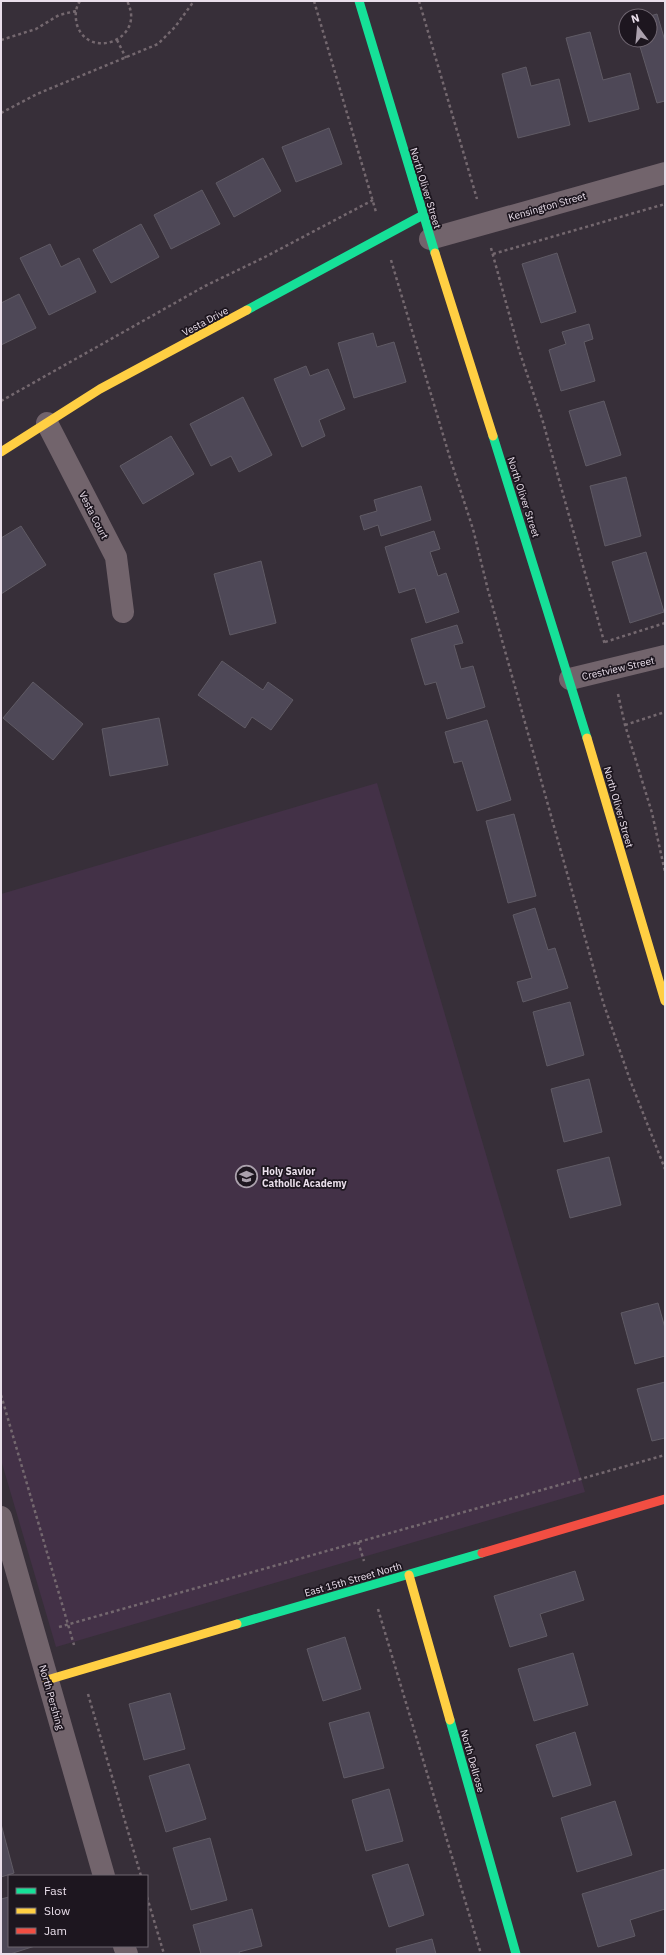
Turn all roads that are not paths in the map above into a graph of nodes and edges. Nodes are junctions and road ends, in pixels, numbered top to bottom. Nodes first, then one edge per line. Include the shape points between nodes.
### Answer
1 (359, 1) edge
2 (665, 173) edge
3 (423, 215) junction
4 (430, 239) junction
5 (47, 423) junction
6 (1, 452) edge
7 (123, 612) dead end
8 (665, 656) edge
9 (570, 679) junction
10 (665, 1001) edge
11 (665, 1499) edge
12 (1, 1517) edge
13 (409, 1575) junction
14 (47, 1680) junction
15 (104, 1875) edge
16 (516, 1954) edge

1 - 3 street, North Oliver Street
2 - 4 street, Kensington Street
3 - 4 street, North Oliver Street
3 - 5 street, Vesta Drive via 100,389
4 - 9 street, North Oliver Street
5 - 6 street, Vesta Drive
5 - 7 street, Vesta Court via 116,557
8 - 9 street, Crestview Street
9 - 10 street, North Oliver Street
11 - 13 street, East 15th Street North
12 - 14 street, North Pershing
13 - 14 street, East 15th Street North
13 - 16 street, North Dellrose
14 - 15 street, North Pershing

